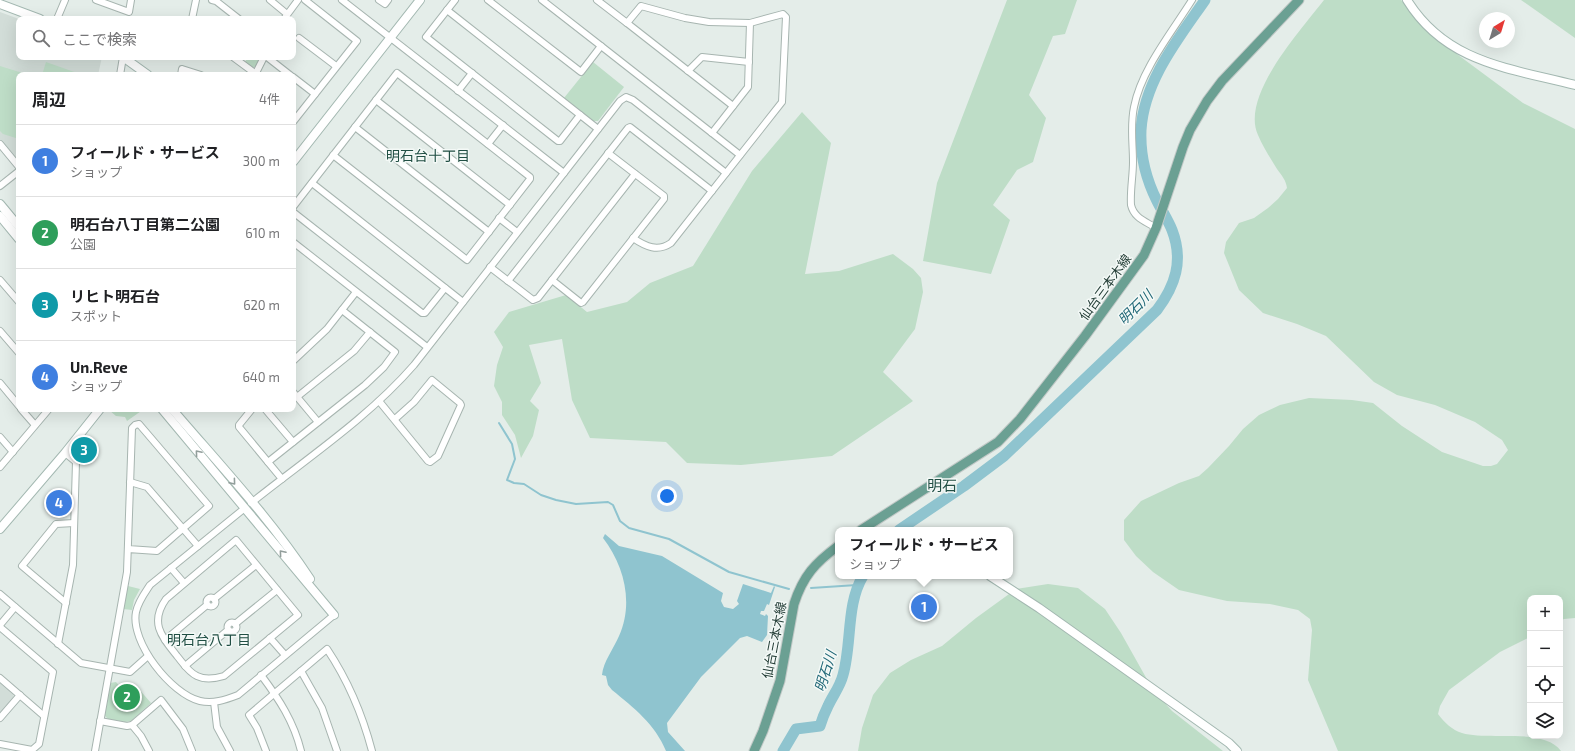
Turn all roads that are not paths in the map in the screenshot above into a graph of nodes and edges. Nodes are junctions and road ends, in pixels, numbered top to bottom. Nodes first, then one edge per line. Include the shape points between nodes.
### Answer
1 (65, 0) edge
2 (96, 0) edge
3 (131, 0) edge
4 (196, 0) edge
5 (212, 0) edge
6 (270, 0) edge
7 (298, 0) edge
8 (305, 0) edge
9 (342, 0) edge
10 (379, 0) edge
11 (388, 0) edge
12 (420, 0) edge
13 (455, 0) edge
14 (488, 0) edge
15 (542, 0) edge
16 (597, 0) edge
17 (1192, 0) edge
18 (1299, 0) edge
19 (1407, 0) edge
20 (0, 4) edge
21 (447, 10) junction
22 (32, 16) edge
23 (58, 16) edge
24 (193, 16) edge
25 (235, 16) edge
26 (286, 16) edge
27 (627, 23) junction
28 (750, 23) junction
29 (298, 38) dead end
30 (390, 38) junction
31 (601, 46) junction
32 (122, 60) edge
33 (127, 60) edge
34 (237, 60) edge
35 (264, 60) edge
36 (270, 60) edge
37 (749, 62) junction
38 (336, 66) junction
39 (688, 71) junction
40 (120, 72) edge
41 (144, 72) edge
42 (182, 72) edge
43 (192, 72) edge
44 (251, 72) edge
45 (257, 72) edge
46 (286, 72) edge
47 (472, 73) junction
48 (296, 79) edge
49 (1575, 85) edge
50 (458, 91) junction
51 (314, 94) junction
52 (376, 100) junction
53 (733, 106) junction
54 (580, 115) junction
55 (296, 117) edge
56 (502, 125) junction
57 (355, 127) junction
58 (598, 129) junction
59 (712, 133) junction
60 (0, 144) edge
61 (488, 144) junction
62 (608, 153) junction
63 (333, 155) junction
64 (740, 155) junction
65 (296, 158) edge
66 (16, 163) edge
67 (16, 173) edge
68 (564, 173) junction
69 (726, 173) junction
70 (635, 174) junction
71 (312, 183) junction
72 (0, 186) edge
73 (712, 191) junction
74 (296, 203) edge
75 (0, 204) edge
76 (510, 205) junction
77 (296, 214) edge
78 (0, 216) edge
79 (499, 218) junction
80 (16, 223) edge
81 (1157, 224) junction
82 (489, 232) junction
83 (517, 232) junction
84 (16, 235) edge
85 (633, 238) junction
86 (296, 244) edge
87 (490, 267) junction
88 (0, 280) edge
89 (552, 280) junction
90 (508, 281) junction
91 (445, 288) junction
92 (356, 292) junction
93 (16, 299) edge
94 (463, 302) junction
95 (342, 310) junction
96 (0, 331) edge
97 (370, 332) junction
98 (427, 347) junction
99 (16, 350) edge
100 (296, 358) edge
101 (0, 383) edge
102 (296, 393) edge
103 (296, 395) edge
104 (379, 401) junction
105 (16, 402) edge
106 (24, 412) edge
107 (47, 412) edge
108 (98, 412) edge
109 (165, 412) edge
110 (174, 412) edge
111 (250, 412) edge
112 (268, 412) edge
113 (395, 419) junction
114 (318, 422) junction
115 (35, 426) junction
116 (0, 437) edge
117 (293, 442) junction
118 (13, 452) junction
119 (65, 453) junction
120 (268, 462) junction
121 (0, 467) edge
122 (282, 478) junction
123 (130, 482) junction
124 (248, 505) junction
125 (74, 523) junction
126 (866, 527) edge
127 (183, 528) junction
128 (0, 529) edge
129 (198, 546) junction
130 (835, 548) edge
131 (128, 549) junction
132 (256, 564) junction
133 (171, 568) junction
134 (995, 579) edge
135 (184, 583) junction
136 (277, 590) junction
137 (0, 594) edge
138 (66, 602) junction
139 (15, 607) junction
140 (334, 615) joint
141 (0, 626) edge
142 (270, 638) junction
143 (165, 640) junction
144 (58, 644) junction
145 (285, 655) junction
146 (148, 656) junction
147 (185, 666) junction
148 (110, 668) junction
149 (301, 671) junction
150 (261, 676) junction
151 (0, 678) edge
152 (275, 693) junction
153 (20, 695) junction
154 (214, 702) junction
155 (44, 716) junction
156 (0, 718) edge
157 (100, 721) junction
158 (132, 725) junction
159 (0, 744) edge
160 (95, 751) edge
161 (149, 751) edge
162 (192, 751) edge
163 (230, 751) edge
164 (266, 751) edge
165 (301, 751) edge
166 (337, 751) edge
167 (372, 751) edge
168 (754, 751) edge
169 (1237, 751) edge

1 - 23 street
2 - 3 street via 129,12
4 - 24 street
5 - 25 street
6 - 26 street
7 - 26 street
8 - 38 street via 356,41
9 - 30 street
10 - 11 street via 385,4
12 - 30 street
13 - 21 street
14 - 31 street via 581,72
15 - 31 street
16 - 27 street
17 - 81 street via 1147,71 1134,107 1131,134 1131,205 1138,218
18 - 81 main road, 仙台三本木線 via 1222,81 1207,101 1184,143
19 - 49 street via 1431,31 1463,53 1490,63
20 - 22 street
21 - 47 street via 426,37
21 - 54 street
27 - 28 street via 640,6 701,21
27 - 39 street
28 - 37 street
28 - 64 street via 783,14 786,17 783,99
29 - 38 street
30 - 50 street
30 - 65 street
31 - 59 street
32 - 40 street
33 - 41 street
34 - 44 street
35 - 45 street
36 - 46 street
37 - 39 street via 702,57
37 - 53 street via 748,87
38 - 51 street
39 - 53 street
42 - 43 street via 182,69
47 - 50 street
47 - 54 street via 558,141
48 - 51 street
50 - 56 street
51 - 55 street
52 - 57 street
52 - 61 street via 397,73
52 - 76 street
53 - 59 street
54 - 58 street
56 - 61 street
56 - 68 street
57 - 63 street
57 - 82 street
58 - 68 street
58 - 69 street via 623,98 629,97
59 - 64 street
60 - 66 street
61 - 76 street via 530,177
62 - 70 street
62 - 73 street via 630,127
62 - 90 street
63 - 71 street
63 - 82 street via 467,260
64 - 69 street
67 - 72 street
68 - 83 street
69 - 73 street
70 - 85 street via 664,198
70 - 89 street
71 - 74 street
71 - 91 street
73 - 85 street via 667,246 656,249
75 - 80 street
76 - 79 street
77 - 91 street via 422,313 425,313
78 - 84 street
79 - 82 street
79 - 83 street
81 - 126 main road, 仙台三本木線 via 1150,244 1134,270 1009,432 972,460
83 - 87 street
85 - 89 street via 583,302
86 - 92 street
87 - 90 street
87 - 94 street
88 - 93 street
89 - 90 street via 538,298 533,300
91 - 94 street
92 - 95 street
92 - 98 street
94 - 98 street
95 - 97 street
95 - 100 street via 327,329
96 - 99 street
97 - 102 street via 354,352
97 - 114 street via 395,352 372,379
98 - 104 street
101 - 105 street
103 - 114 street
104 - 113 street
104 - 122 street
106 - 115 street
107 - 115 street
108 - 119 street
124 -> 109 street
110 -> 124 street
111 - 120 street via 239,427
112 - 117 street
113 - 113 street via 414,402 432,380 461,405 438,456 430,462
114 - 117 street
115 - 118 street
116 - 118 street
117 - 120 street
118 - 121 street
119 - 125 street via 76,462
119 - 128 street
120 - 122 street
122 - 124 street
123 - 127 street via 147,487
123 - 127 street via 132,428 134,424 139,424 209,506
123 - 131 street
124 - 129 street
124 - 140 street
125 - 138 street via 73,565
125 - 138 street via 56,524 22,566
127 - 129 street
127 - 131 street via 157,550
129 - 133 street
130 - 168 main road, 仙台三本木線 via 814,565 798,592 780,682
131 - 148 street via 127,572
132 - 135 street via 236,540
132 - 136 street
132 - 143 street via 214,600 214,606 207,605
133 - 135 street
133 - 146 street via 150,585 136,613 138,637
134 - 169 street via 1039,608
135 - 143 street via 166,599 159,611 158,624
136 - 142 street via 298,615
136 - 147 street via 235,624 228,624 228,630
137 - 139 street
138 - 144 street
139 - 141 street
139 - 144 street
140 - 145 street
141 - 155 street via 53,672
142 - 145 street
142 - 147 street via 224,676 214,679 201,677 190,672
143 - 147 street
144 - 148 street via 81,663
145 - 150 street
146 - 148 street via 130,672
146 - 154 street via 175,688 185,695 199,701
148 - 157 street
149 - 152 street
149 - 166 street via 322,708
149 - 167 street via 327,649 356,701
150 - 152 street
150 - 154 street via 238,695
151 - 153 street
152 - 164 street via 249,715
152 - 165 street via 291,722
153 - 155 street
153 - 156 street
154 - 163 street via 217,727
155 - 159 street via 39,744 32,750
157 - 158 street
157 - 160 street
158 - 161 street
158 - 162 street via 161,700 183,729

